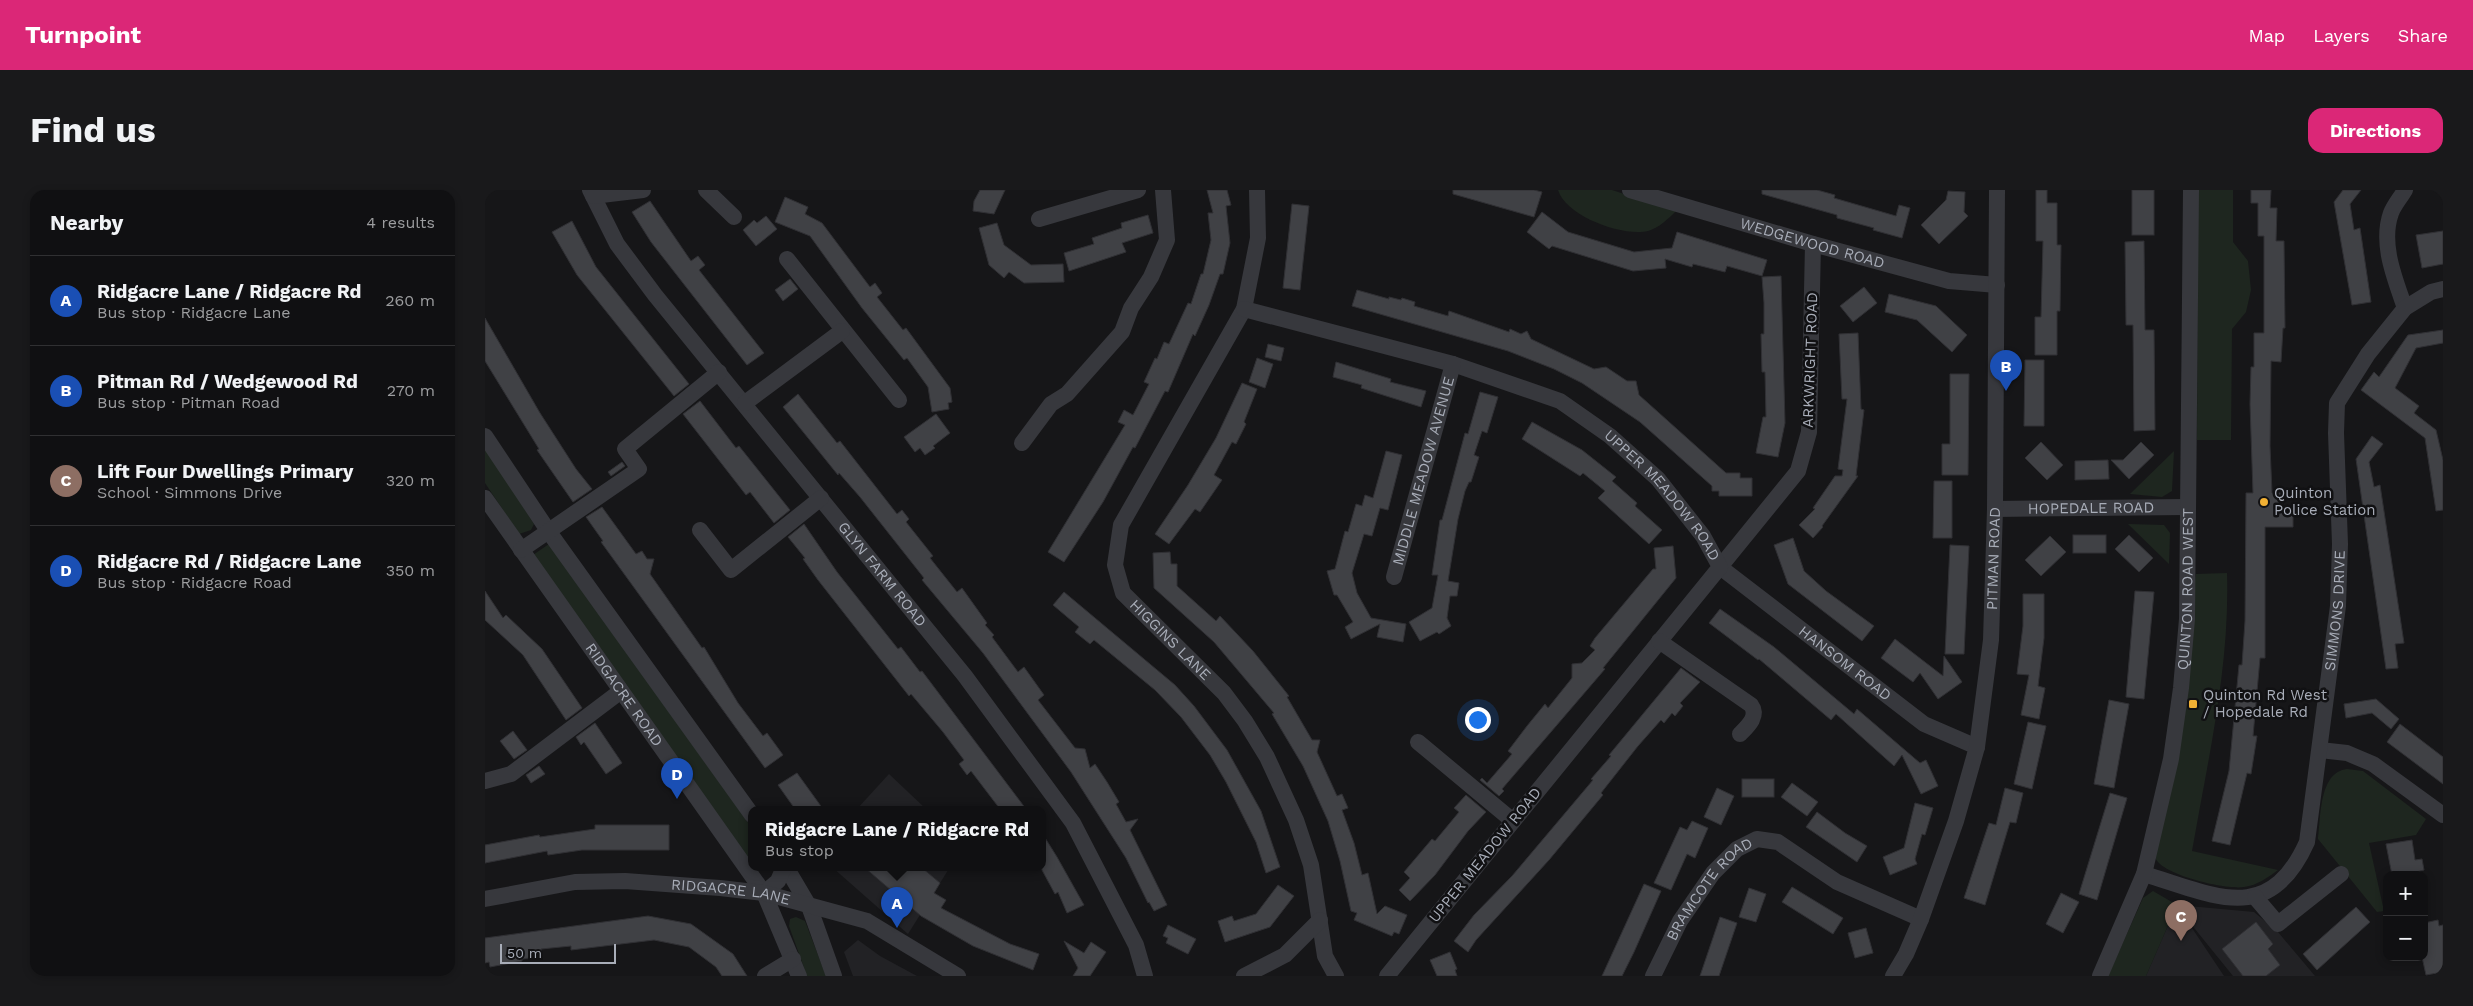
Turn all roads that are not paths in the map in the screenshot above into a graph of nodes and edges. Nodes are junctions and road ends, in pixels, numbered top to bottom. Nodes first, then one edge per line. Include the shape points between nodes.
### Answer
1 (643, 190) edge
2 (706, 190) edge
3 (1138, 190) edge
4 (1163, 190) edge
5 (1257, 190) edge
6 (1630, 190) edge
7 (1997, 190) edge
8 (2191, 190) edge
9 (2405, 190) edge
10 (592, 193) edge
11 (734, 217) dead end
12 (1039, 219) dead end
13 (1813, 244) junction
14 (787, 259) dead end
15 (1997, 285) junction
16 (2443, 289) edge
17 (2405, 308) junction
18 (1244, 309) junction
19 (842, 331) junction
20 (1453, 364) junction
21 (719, 372) junction
22 (899, 400) dead end
23 (745, 403) junction
24 (485, 436) edge
25 (1022, 443) dead end
26 (485, 498) edge
27 (821, 498) junction
28 (2187, 507) junction
29 (1995, 510) junction
30 (700, 530) dead end
31 (549, 532) junction
32 (521, 550) junction
33 (1720, 566) junction
34 (1394, 577) dead end
35 (1659, 641) junction
36 (621, 691) junction
37 (1740, 734) dead end
38 (1418, 742) dead end
39 (1977, 747) junction
40 (2320, 750) junction
41 (485, 781) edge
42 (748, 809) edge
43 (2443, 815) edge
44 (1513, 821) junction
45 (748, 870) edge
46 (748, 871) edge
47 (783, 871) edge
48 (787, 871) edge
49 (2144, 874) junction
50 (2341, 874) dead end
51 (764, 893) junction
52 (2255, 897) junction
53 (485, 899) edge
54 (809, 906) junction
55 (1921, 919) junction
56 (1320, 920) junction
57 (779, 926) junction
58 (793, 958) junction
59 (765, 976) edge
60 (799, 976) edge
61 (835, 976) edge
62 (959, 976) edge
63 (1145, 976) edge
64 (1244, 976) edge
65 (1336, 976) edge
66 (1387, 976) edge
67 (1653, 976) edge
68 (1893, 976) edge
69 (2100, 976) edge

1 - 10 street
2 - 11 street
3 - 12 street
4 - 25 street via 1167,240 1151,277 1131,308 1123,332 1067,394 1051,404
5 - 18 street, HIGGINS LANE via 1258,238
6 - 13 street, WEDGEWOOD ROAD
7 - 15 street, PITMAN ROAD
8 - 28 street, QUINTON ROAD WEST
9 - 17 street via 2391,213 2387,235 2390,264
10 - 21 street, GLYN FARM ROAD via 617,244
13 - 15 street, WEDGEWOOD ROAD via 1949,282
13 - 33 street, ARKWRIGHT ROAD via 1809,432 1798,470
14 - 19 street
15 - 29 street, PITMAN ROAD
16 - 17 street, SIMMONS DRIVE via 2431,292
17 - 40 street, SIMMONS DRIVE via 2368,354 2337,403 2338,606
18 - 20 street, UPPER MEADOW ROAD
18 - 56 street, HIGGINS LANE via 1121,525 1115,566 1123,593 1224,693 1267,757 1296,820 1311,865
19 - 22 street
19 - 23 street
20 - 33 street, UPPER MEADOW ROAD via 1561,402 1609,436 1658,479 1703,536
20 - 34 street, MIDDLE MEADOW AVENUE
21 - 23 street, GLYN FARM ROAD
21 - 31 street via 625,449 639,469
23 - 27 street, GLYN FARM ROAD
24 - 31 street
26 - 32 street, RIDGACRE ROAD
27 - 30 street via 731,570
27 - 63 street, GLYN FARM ROAD via 965,676 1073,823 1136,945
28 - 29 street, HOPEDALE ROAD
28 - 49 street, QUINTON ROAD WEST via 2187,619 2181,688 2171,759
29 - 39 street, PITMAN ROAD via 1991,640
31 - 32 street
31 - 42 street
32 - 36 street, RIDGACRE ROAD
33 - 35 street, UPPER MEADOW ROAD
33 - 39 street, HANSOM ROAD via 1924,724
35 - 37 street via 1751,705 1754,716
35 - 44 street, UPPER MEADOW ROAD
36 - 41 street via 511,774
36 - 45 street, RIDGACRE ROAD
38 - 44 street
39 - 55 street, PITMAN ROAD via 1956,821
40 - 43 street via 2347,753 2373,764
40 - 52 street, SIMMONS DRIVE via 2307,842 2284,881
44 - 66 street, UPPER MEADOW ROAD
46 - 51 street, RIDGACRE ROAD
47 - 51 street via 779,881
48 - 54 street
49 - 52 street, SIMMONS DRIVE via 2225,897
49 - 69 street, QUINTON ROAD WEST
50 - 52 street via 2278,924
51 - 53 street, RIDGACRE LANE via 625,882 575,882
51 - 54 street, RIDGACRE LANE
51 - 57 street, RIDGACRE ROAD
54 - 57 street via 788,909
54 - 61 street
54 - 62 street, RIDGACRE LANE via 867,921
55 - 67 street, BRAMCOTE ROAD via 1837,882 1778,842 1757,839 1737,849 1713,873 1680,921
55 - 68 street, PITMAN ROAD
56 - 64 street via 1285,955
56 - 65 street, HIGGINS LANE via 1325,956
57 - 58 street, RIDGACRE ROAD
58 - 59 street
58 - 60 street, RIDGACRE ROAD

